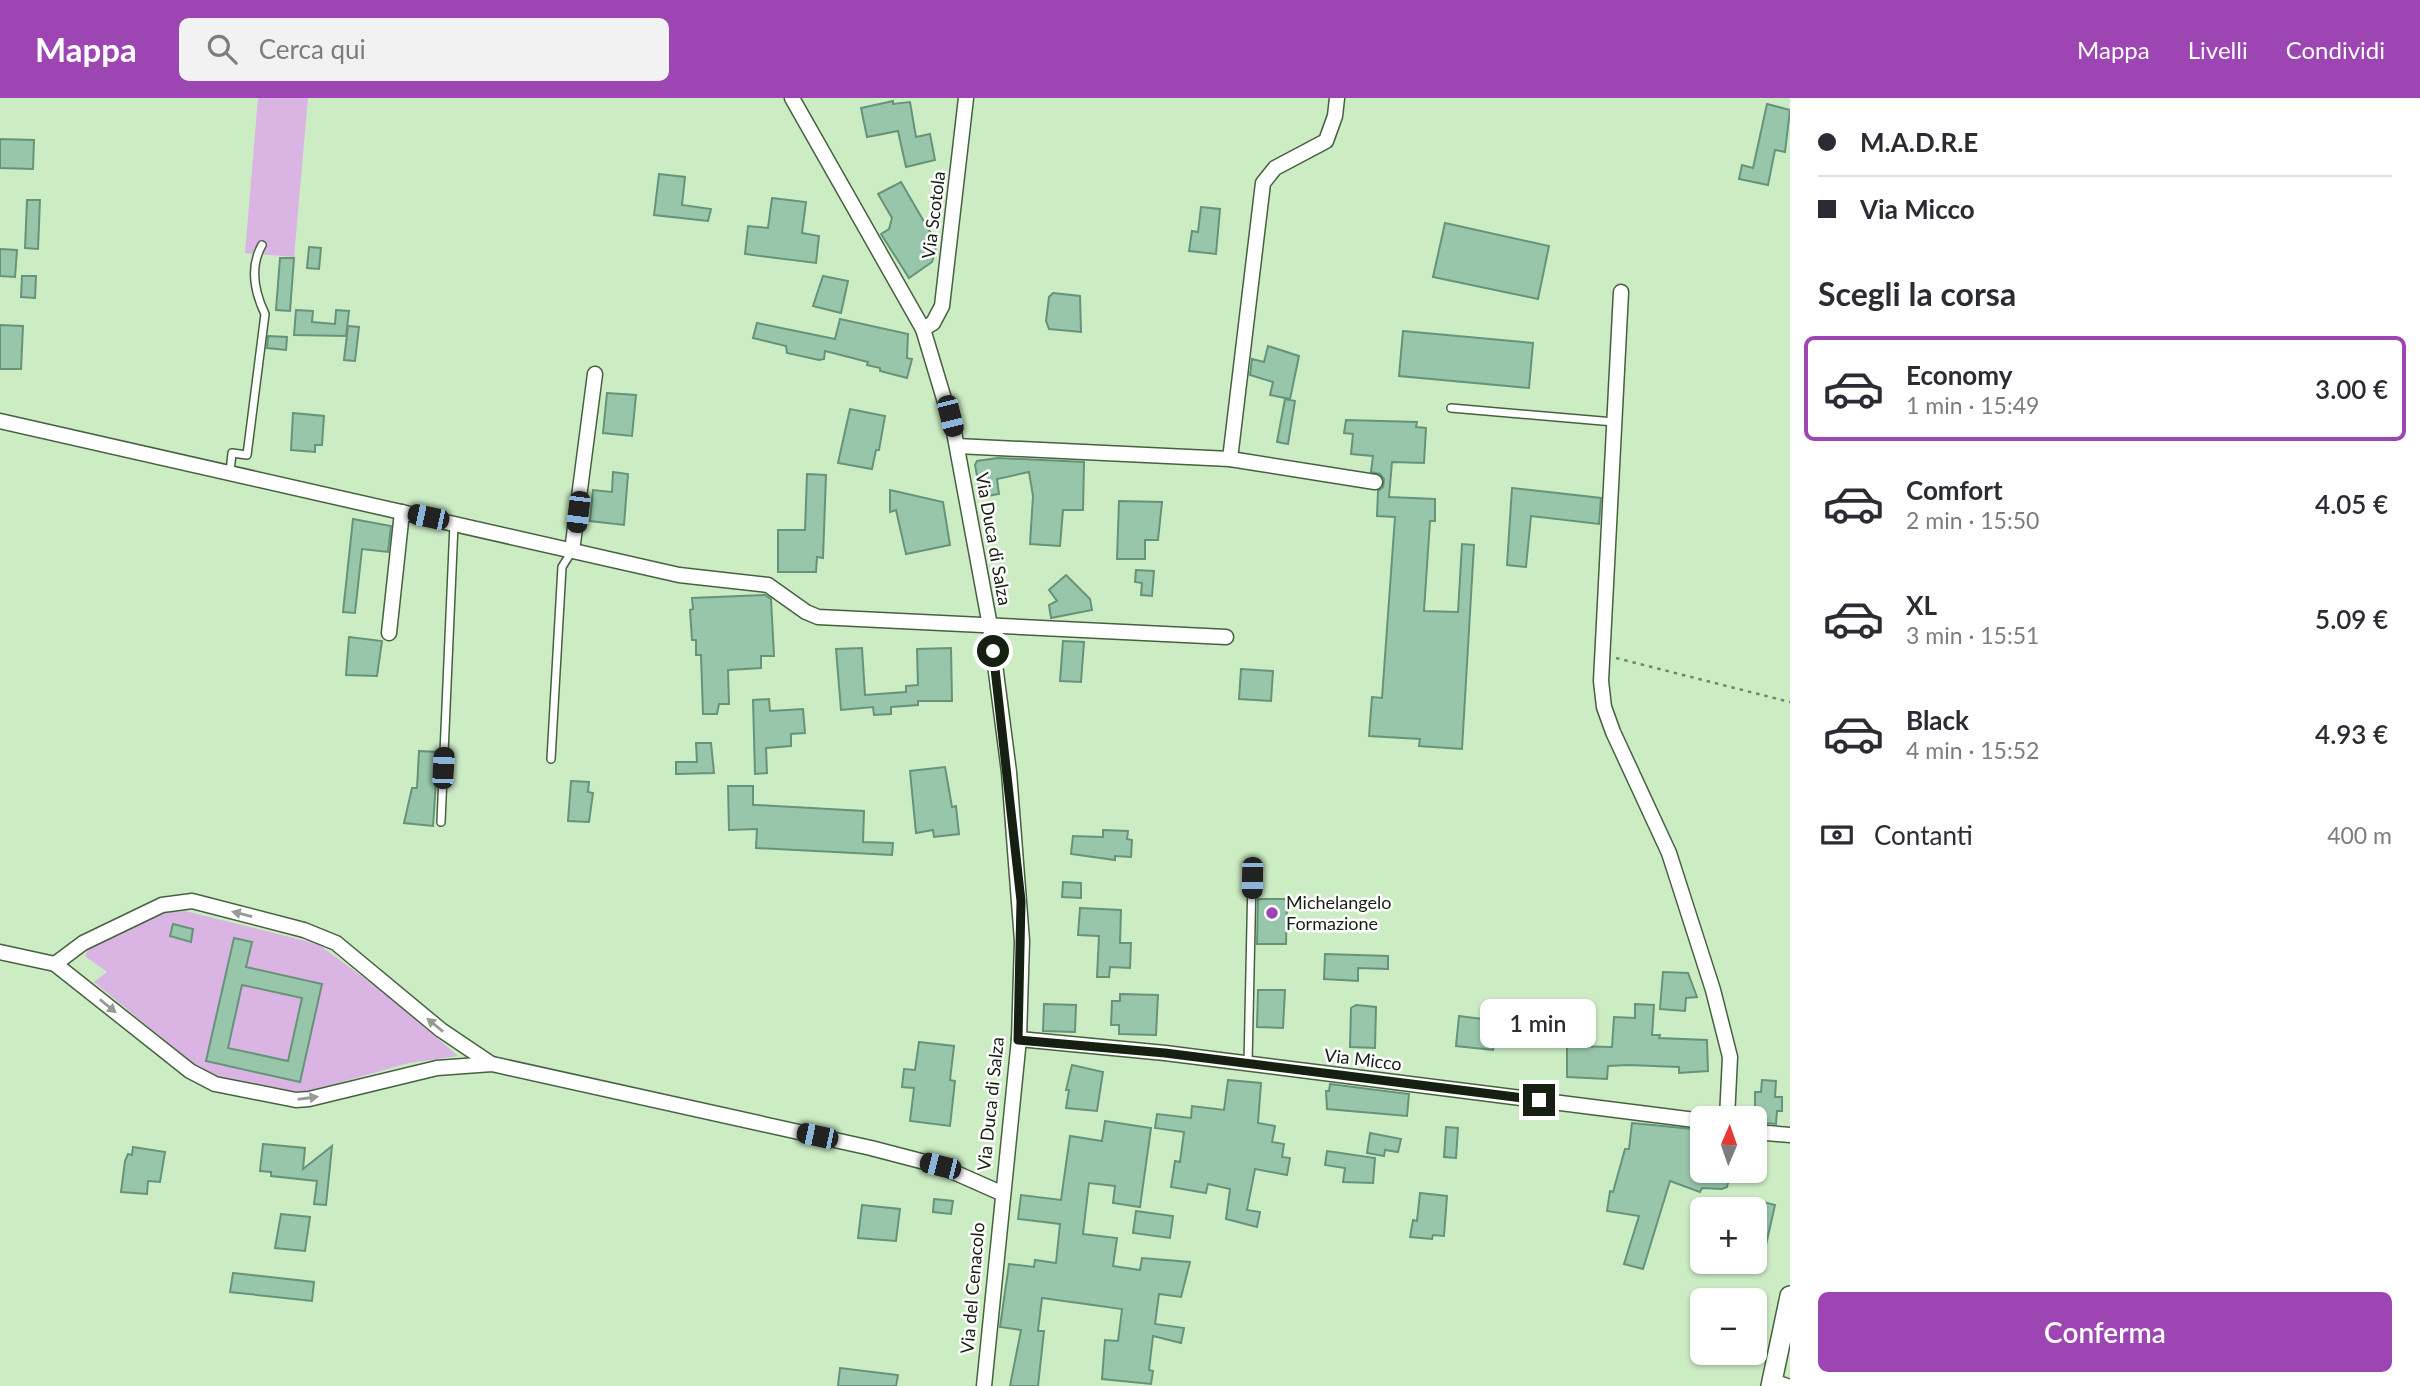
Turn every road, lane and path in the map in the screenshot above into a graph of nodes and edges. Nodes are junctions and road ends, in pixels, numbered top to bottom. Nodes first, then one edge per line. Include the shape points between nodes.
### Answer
1 (792, 98) edge
2 (966, 98) edge
3 (1337, 98) edge
4 (262, 245) dead end
5 (1621, 292) dead end
6 (923, 330) junction
7 (595, 373) dead end
8 (1451, 408) dead end
9 (0, 421) edge
10 (1614, 422) junction
11 (957, 446) junction
12 (1230, 459) junction
13 (230, 472) junction
14 (1375, 482) dead end
15 (401, 512) junction
16 (454, 523) junction
17 (572, 551) junction
18 (990, 626) junction
19 (389, 633) dead end
20 (1226, 637) dead end
21 (1602, 655) junction
22 (1790, 702) edge
23 (551, 759) dead end
24 (441, 822) dead end
25 (1252, 878) dead end
26 (0, 952) edge
27 (55, 964) junction
28 (1018, 1040) junction
29 (492, 1063) junction
30 (1248, 1065) junction
31 (1728, 1106) edge
32 (1690, 1119) edge
33 (1768, 1133) edge
34 (1790, 1135) edge
35 (1001, 1193) junction
36 (1790, 1296) edge
37 (1777, 1384) edge
38 (984, 1386) edge

1 - 6 street, Via Duca di Salza
2 - 6 street, Via Scotola via 942,306
3 - 12 street via 1326,141 1275,168 1263,183
4 - 13 lane via 254,284 265,314 247,455 232,453
5 - 10 street
6 - 11 street, Via Duca di Salza
7 - 17 street
8 - 10 lane
9 - 13 street
10 - 21 street
11 - 12 street
11 - 18 street, Via Duca di Salza
12 - 14 street
13 - 15 street
15 - 16 street
15 - 19 street
16 - 17 street
16 - 24 lane
17 - 18 street via 679,575 768,585 818,617
17 - 23 lane via 562,567
18 - 20 street
18 - 28 street, Via Duca di Salza via 1021,901
21 - 22 path
21 - 31 street via 1605,707 1613,732 1669,853 1713,990 1730,1057
25 - 30 lane
26 - 27 street
27 -> 29 street via 190,1071 246,1093 309,1099 437,1068
29 -> 27 street via 442,1030 336,943 304,930 192,901 162,905 83,943
28 - 30 street, Via Micco
28 - 35 street, Via Duca di Salza
29 - 35 street via 882,1151 940,1166
30 - 32 street, Via Micco
33 - 34 street
35 - 38 street, Via del Cenacolo
36 - 37 street

